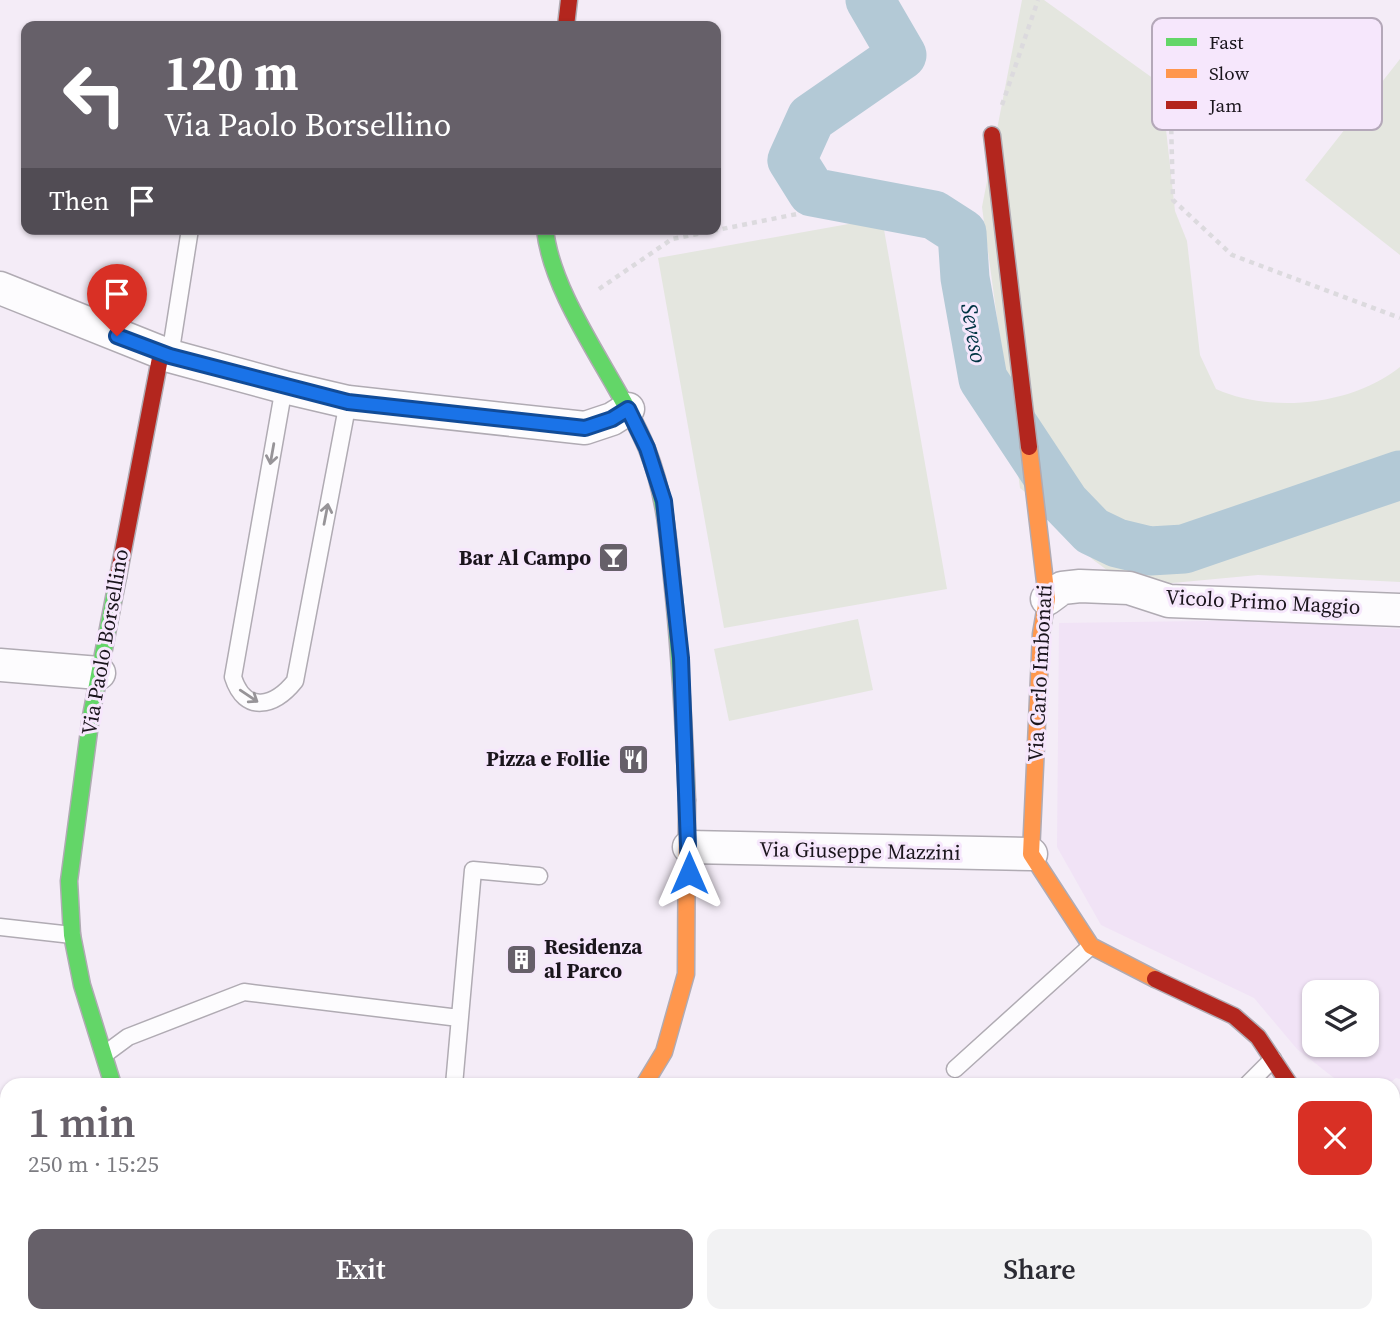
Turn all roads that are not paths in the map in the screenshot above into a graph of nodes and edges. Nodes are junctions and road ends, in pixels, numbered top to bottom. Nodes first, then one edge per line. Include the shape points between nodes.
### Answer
1 (569, 0) edge
2 (567, 21) edge
3 (992, 135) road end
4 (189, 235) edge
5 (546, 235) edge
6 (0, 288) edge
7 (166, 354) junction
8 (284, 387) junction
9 (348, 402) junction
10 (628, 409) junction
11 (1047, 599) junction
12 (1400, 610) edge
13 (0, 665) edge
14 (99, 673) junction
15 (689, 847) junction
16 (1031, 854) junction
17 (539, 876) dead end
18 (0, 927) edge
19 (72, 935) junction
20 (1091, 946) junction
21 (458, 1018) junction
22 (105, 1054) junction
23 (1275, 1058) junction
24 (955, 1069) dead end
25 (111, 1078) edge
26 (454, 1078) edge
27 (649, 1078) edge
28 (1254, 1078) edge
29 (1286, 1078) edge

1 - 2 street
3 - 11 street, Via Carlo Imbonati
4 - 7 lane
5 - 10 street via 573,308
6 - 7 street
7 - 8 street
7 - 14 street, Via Paolo Borsellino
8 - 9 street
8 -> 9 lane via 233,677 242,694 258,703 276,700 295,681
9 - 10 street via 585,428
10 - 15 street via 664,501 681,658
11 - 12 street, Vicolo Primo Maggio via 1062,588 1080,586 1129,589 1169,601
11 - 16 street, Via Carlo Imbonati via 1041,634
13 - 14 street
14 - 19 street, Via Paolo Borsellino via 69,881
15 - 16 street, Via Giuseppe Mazzini
15 - 27 street via 685,974 664,1052
16 - 20 street
17 - 21 lane via 473,870
18 - 19 lane
19 - 22 street, Via Paolo Borsellino via 82,985
20 - 23 street via 1234,1016
20 - 24 lane
21 - 22 lane via 244,992 128,1037
21 - 26 lane
22 - 25 street, Via Paolo Borsellino
23 - 28 lane
23 - 29 street

